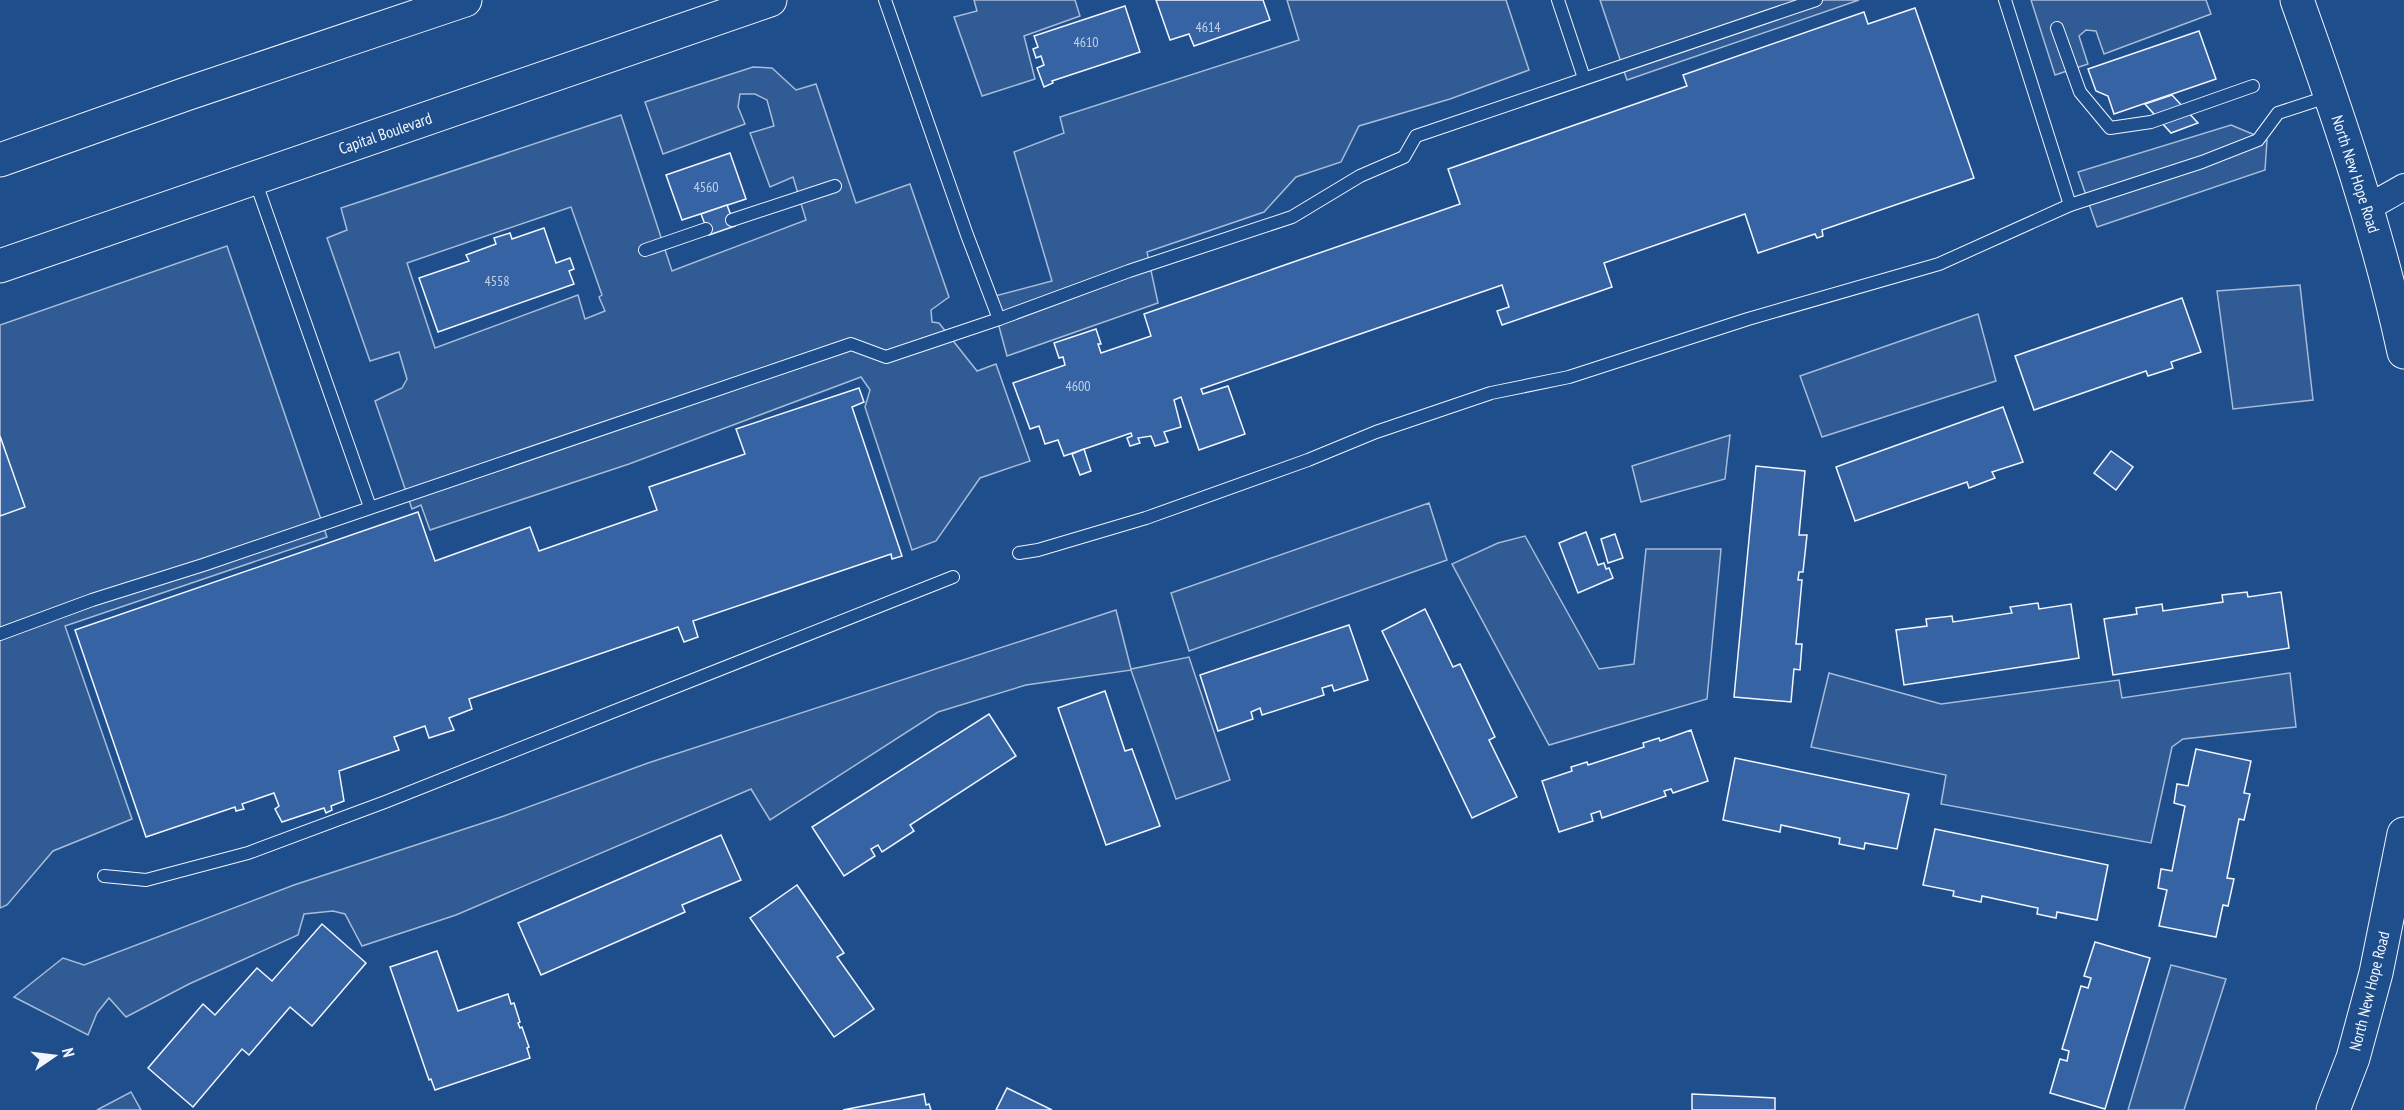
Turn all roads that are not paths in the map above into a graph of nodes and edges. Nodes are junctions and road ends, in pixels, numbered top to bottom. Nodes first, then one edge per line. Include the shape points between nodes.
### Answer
1 (465, 0) edge
2 (770, 0) edge
3 (885, 0) edge
4 (1558, 0) edge
5 (1816, 0) edge
6 (2005, 0) edge
7 (2297, 0) edge
8 (2057, 28) dead end
9 (1584, 78) junction
10 (2253, 86) dead end
11 (2331, 96) junction
12 (0, 160) edge
13 (254, 178) junction
14 (836, 186) dead end
15 (2404, 186) edge
16 (2070, 205) junction
17 (2367, 208) junction
18 (732, 220) dead end
19 (706, 229) dead end
20 (645, 250) dead end
21 (0, 266) edge
22 (999, 318) junction
23 (2404, 352) edge
24 (370, 507) junction
25 (1019, 554) dead end
26 (953, 577) dead end
27 (0, 634) edge
28 (2404, 834) edge
29 (104, 876) dead end
30 (2332, 1110) edge

1 - 12 main road
2 - 13 main road, Capital Boulevard
3 - 22 lane
4 - 9 lane
5 - 9 lane
6 - 16 lane
7 - 11 main road, North New Hope Road
8 - 10 lane via 2080,92 2110,128 2151,122
9 - 22 lane via 1416,136 1404,157 1360,176 1292,217
11 - 16 lane via 2278,113 2258,140
11 - 17 main road, North New Hope Road
13 - 21 main road, Capital Boulevard
13 - 24 lane
14 - 18 lane
15 - 17 street
16 - 25 lane via 1939,264 1748,319 1569,377 1491,393 1146,518
17 - 23 main road, North New Hope Road
19 - 20 lane
22 - 24 lane via 886,357 851,344
24 - 27 lane
26 - 29 lane via 248,853 146,880
28 - 30 main road, North New Hope Road via 2376,972 2352,1058

